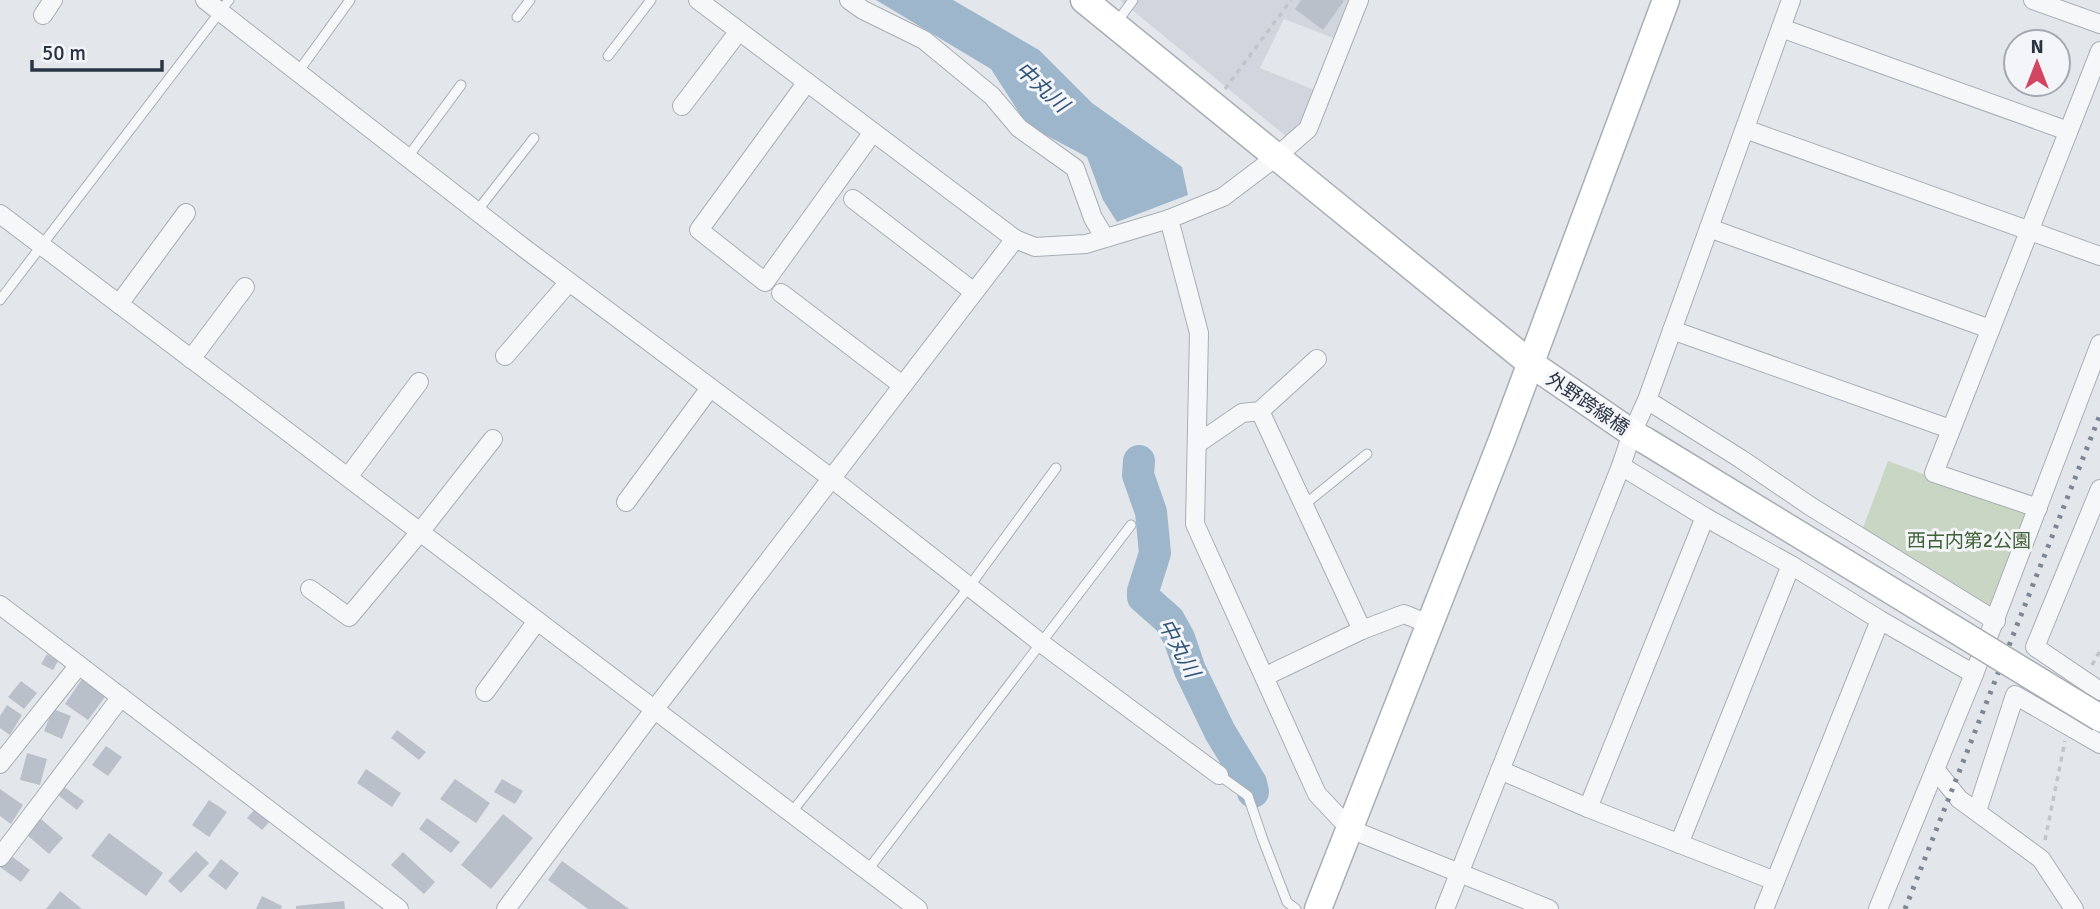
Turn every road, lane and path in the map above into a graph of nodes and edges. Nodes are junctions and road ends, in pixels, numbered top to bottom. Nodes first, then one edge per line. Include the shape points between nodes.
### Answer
1 (53, 0) edge
2 (205, 0) edge
3 (350, 0) edge
4 (530, 0) edge
5 (651, 0) edge
6 (698, 0) edge
7 (849, 0) edge
8 (1084, 0) edge
9 (1133, 0) edge
10 (1291, 0) edge
11 (1359, 0) edge
12 (1666, 0) edge
13 (1791, 0) edge
14 (2033, 0) edge
15 (225, 6) edge
16 (43, 15) dead end
17 (517, 17) dead end
18 (2100, 24) edge
19 (1114, 26) junction
20 (1781, 28) junction
21 (739, 30) junction
22 (2100, 51) edge
23 (608, 56) dead end
24 (298, 72) junction
25 (807, 82) junction
26 (461, 85) dead end
27 (1224, 91) dead end
28 (682, 106) dead end
29 (1745, 129) junction
30 (2068, 131) junction
31 (873, 132) junction
32 (534, 138) dead end
33 (1276, 157) junction
34 (407, 158) junction
35 (853, 199) dead end
36 (477, 211) junction
37 (186, 213) dead end
38 (0, 214) edge
39 (1170, 219) junction
40 (1709, 228) junction
41 (2029, 230) junction
42 (1105, 238) junction
43 (1015, 239) junction
44 (42, 246) junction
45 (2100, 256) edge
46 (569, 282) junction
47 (245, 286) dead end
48 (974, 292) junction
49 (781, 293) dead end
50 (0, 300) edge
51 (118, 304) junction
52 (1990, 329) junction
53 (1672, 330) junction
54 (2100, 344) edge
55 (505, 356) dead end
56 (191, 359) junction
57 (1317, 359) dead end
58 (1530, 363) junction
59 (419, 382) dead end
60 (902, 385) junction
61 (710, 388) junction
62 (1647, 400) junction
63 (1260, 411) junction
64 (1950, 429) junction
65 (1639, 437) junction
66 (493, 439) dead end
67 (1197, 444) junction
68 (1367, 454) dead end
69 (1621, 466) junction
70 (1056, 468) dead end
71 (348, 477) junction
72 (831, 478) junction
73 (2100, 489) edge
74 (626, 502) dead end
75 (1304, 505) junction
76 (2039, 508) junction
77 (1705, 517) junction
78 (1131, 525) dead end
79 (420, 532) junction
80 (1791, 565) junction
81 (969, 587) junction
82 (310, 589) dead end
83 (0, 605) edge
84 (1880, 620) junction
85 (537, 621) junction
86 (1996, 621) junction
87 (1431, 625) junction
88 (1362, 630) junction
89 (1041, 643) junction
90 (2035, 647) junction
91 (2100, 652) edge
92 (79, 666) junction
93 (1974, 674) junction
94 (1266, 676) junction
95 (2084, 681) junction
96 (2100, 691) edge
97 (485, 692) dead end
98 (2015, 695) junction
99 (121, 697) junction
100 (654, 710) junction
101 (2100, 718) edge
102 (2070, 726) junction
103 (2100, 744) edge
104 (0, 764) edge
105 (1935, 769) junction
106 (1500, 770) junction
107 (1219, 775) joint
108 (1588, 808) junction
109 (1977, 811) junction
110 (791, 813) junction
111 (1350, 829) junction
112 (1679, 844) junction
113 (0, 857) edge
114 (2041, 859) junction
115 (867, 871) junction
116 (1459, 873) junction
117 (1776, 881) junction
118 (399, 909) edge
119 (506, 909) edge
120 (918, 909) edge
121 (1296, 909) edge
122 (1318, 909) edge
123 (1445, 909) edge
124 (1549, 909) edge
125 (1764, 909) edge
126 (1878, 909) edge
127 (2074, 909) edge

1 - 16 street
2 - 15 street
3 - 24 lane
4 - 17 lane
5 - 23 lane
6 - 21 street
7 - 42 street via 924,40 992,96 1019,128 1075,168
8 - 19 street, 外野跨線橋
9 - 19 lane
10 - 27 path
11 - 33 street via 1308,129
12 - 58 street
13 - 20 street
14 - 18 street
15 - 24 street
15 - 44 lane
19 - 33 street, 外野跨線橋
20 - 29 street
20 - 30 street
21 - 25 street
21 - 28 street
22 - 30 street
24 - 34 street
25 - 31 street
25 - 31 street via 699,230 765,282
26 - 34 lane
29 - 40 street
29 - 41 street
30 - 41 street
31 - 43 street
32 - 36 lane
33 - 39 street via 1223,197
33 - 58 street, 外野跨線橋
34 - 36 street
35 - 48 street
36 - 46 street
37 - 51 street
38 - 44 street
39 - 42 street
39 - 67 street via 1199,332
40 - 52 street
40 - 53 street
41 - 45 street
41 - 52 street
42 - 43 street via 1086,244 1035,247
43 - 48 street
44 - 50 lane
44 - 51 street
46 - 55 street
46 - 61 street
47 - 56 street
48 - 60 street
49 - 60 street
51 - 56 street
52 - 64 street
53 - 62 street
53 - 64 street
54 - 76 street
56 - 71 street
57 - 63 street
58 - 65 street, 外野跨線橋
58 - 87 street
59 - 71 street
60 - 72 street
61 - 72 street
61 - 74 street
62 - 65 street
62 - 86 street
63 - 67 street via 1242,413
63 - 75 street
64 - 76 street via 1934,472
65 - 69 street
65 - 101 street, 外野跨線橋, bridge
66 - 79 street
67 - 94 street via 1195,524
68 - 75 lane
69 - 77 street
69 - 106 street
70 - 81 lane
71 - 79 street
72 - 81 street
72 - 100 street
73 - 90 street
75 - 88 street
76 - 86 street
77 - 80 street
77 - 108 street
78 - 89 lane
79 - 82 street via 349,617
79 - 85 street
80 - 84 street
80 - 112 street
81 - 89 street
81 - 110 lane
83 - 92 street
84 - 93 street
84 - 117 street
85 - 97 street
85 - 100 street
86 - 93 street
87 - 88 street via 1404,614
87 - 111 street
88 - 94 street
89 - 107 street
89 - 115 lane
90 - 95 street
90 - 98 street
91 - 95 path
92 - 99 street
92 - 104 street
93 - 105 street
94 - 111 street via 1317,794
95 - 96 street
98 - 102 street
98 - 109 street
99 - 113 street
99 - 118 street
100 - 110 street
100 - 119 street
102 - 103 street
102 - 114 path
105 - 109 street via 1959,799
105 - 126 street
106 - 108 street
106 - 116 street
107 - 121 lane via 1248,796 1287,902
108 - 112 street
109 - 114 street
110 - 115 street
111 - 116 street
111 - 122 street
112 - 117 street
114 - 127 street
115 - 120 street
116 - 123 street
116 - 124 street
117 - 125 street

